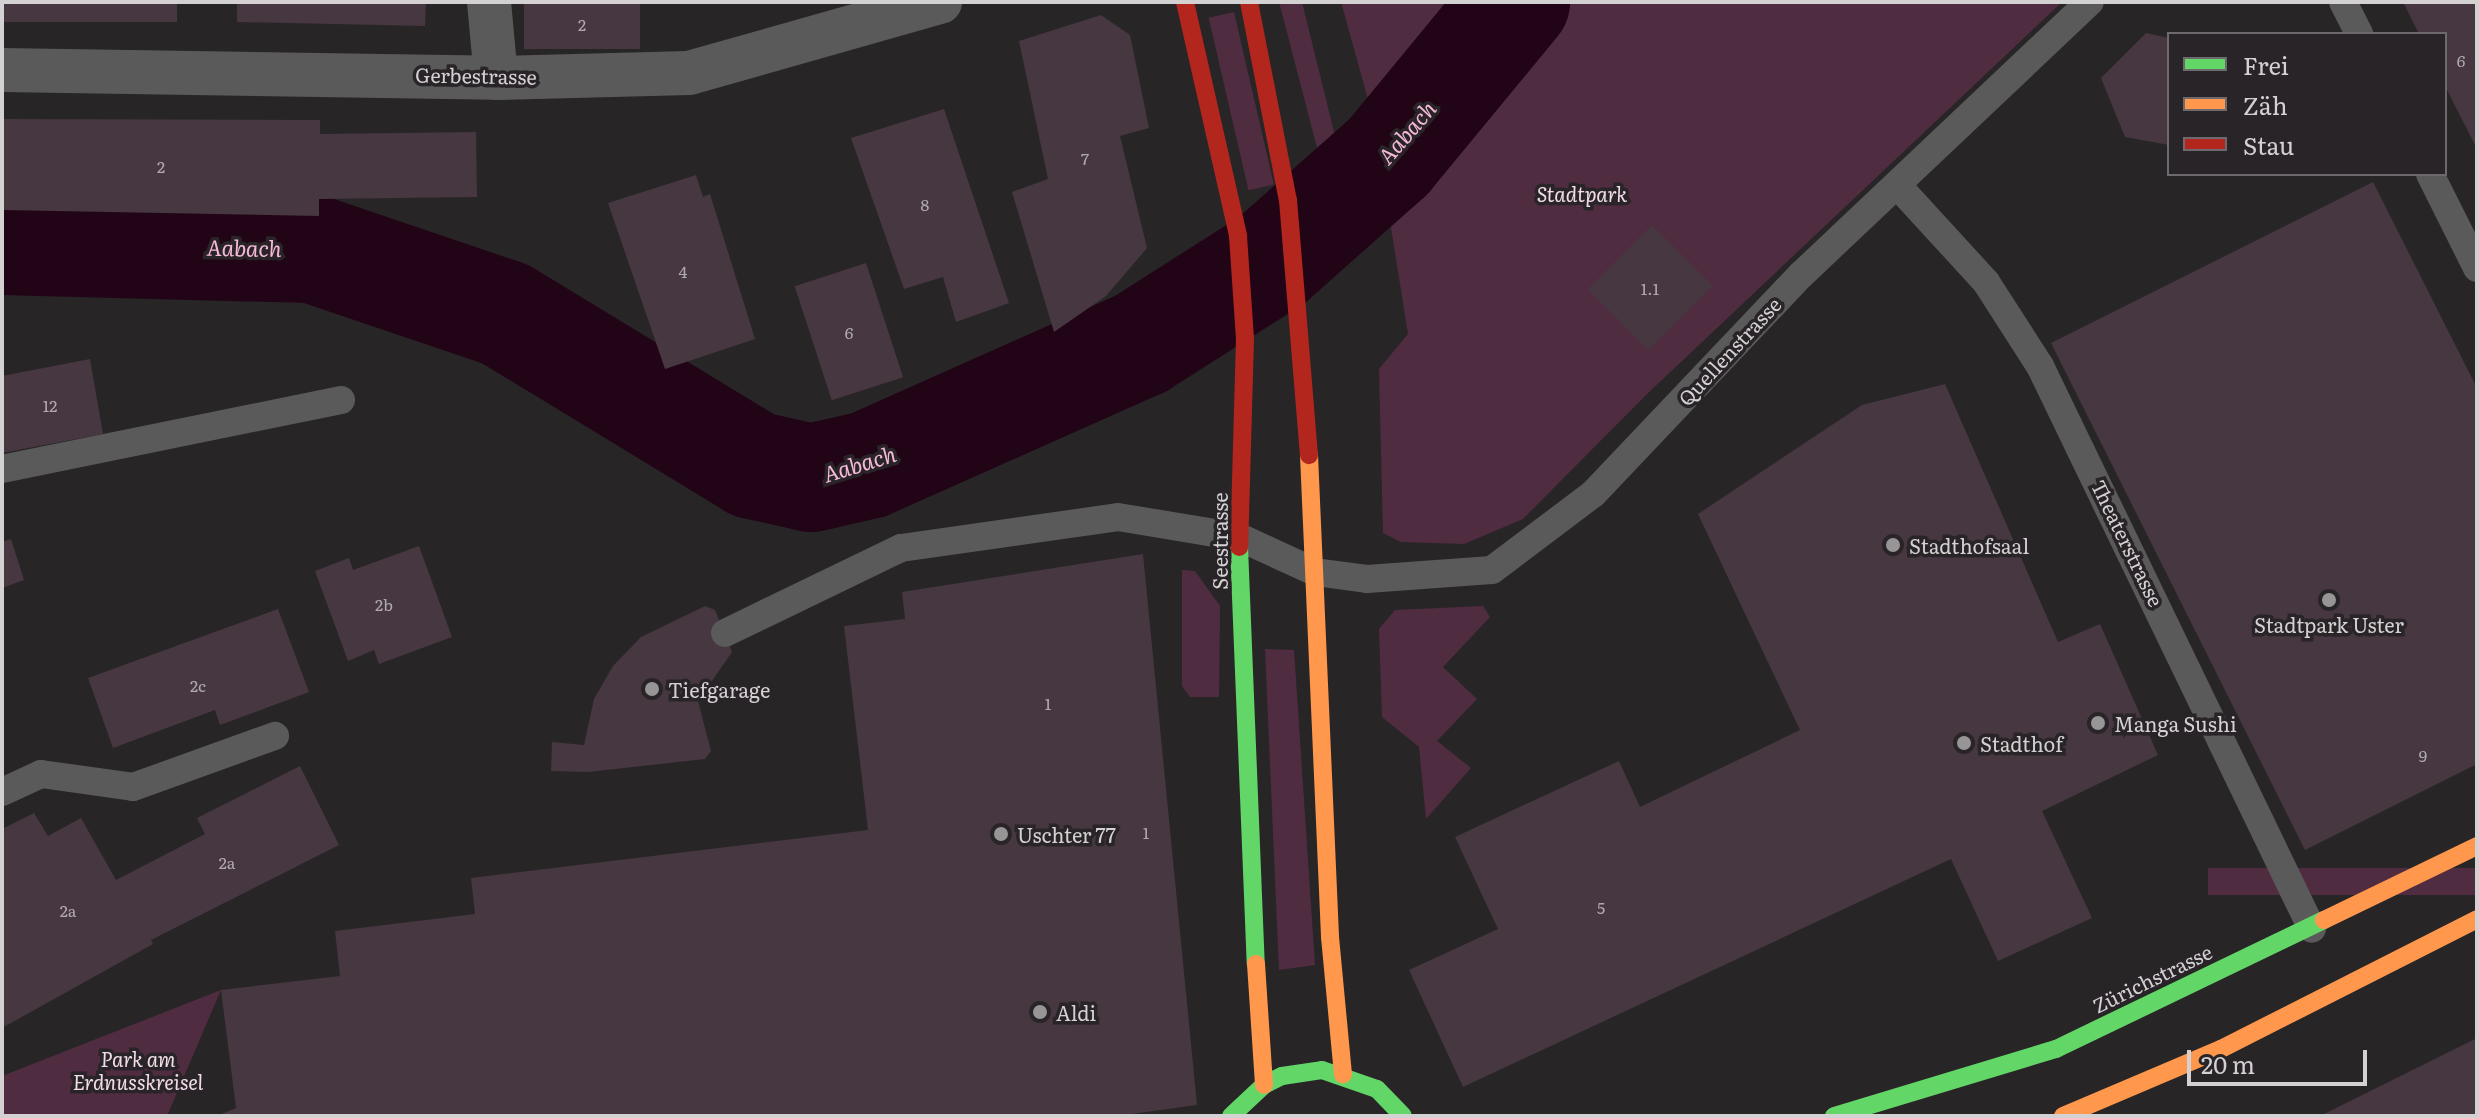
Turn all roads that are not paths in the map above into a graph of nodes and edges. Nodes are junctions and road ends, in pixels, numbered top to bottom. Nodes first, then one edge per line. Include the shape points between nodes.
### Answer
1 (489, 2) edge
2 (940, 2) edge
3 (1185, 2) edge
4 (1249, 2) edge
5 (2090, 2) edge
6 (2343, 2) edge
7 (2358, 32) edge
8 (2, 70) edge
9 (496, 78) junction
10 (2431, 176) edge
11 (1898, 186) junction
12 (2477, 268) edge
13 (341, 400) dead end
14 (2, 469) edge
15 (1239, 537) junction
16 (1315, 572) junction
17 (725, 633) dead end
18 (275, 736) dead end
19 (2, 792) edge
20 (2477, 846) edge
21 (2477, 919) edge
22 (2312, 929) junction
23 (1343, 1074) junction
24 (1264, 1085) junction
25 (1231, 1116) edge
26 (1403, 1116) edge
27 (1834, 1116) edge
28 (2063, 1116) edge

1 - 9 street
2 - 9 street, Gerbestrasse via 689,73
3 - 15 street, Seestrasse via 1238,236 1245,338
4 - 16 street via 1260,35 1288,200 1301,315
5 - 11 lane, Quellenstrasse
6 - 7 lane
8 - 9 street, Gerbestrasse
10 - 12 lane
11 - 16 lane, Quellenstrasse via 1802,274 1593,494 1492,570 1367,579
11 - 22 lane, Theaterstrasse via 1986,282 2040,366
13 - 14 lane
15 - 16 lane, Quellenstrasse
15 - 17 lane, Quellenstrasse via 1118,517 901,548
15 - 24 street, Seestrasse via 1247,834
16 - 23 street via 1330,937
18 - 19 lane via 133,787 41,774
20 - 22 street, Zürichstrasse
21 - 28 street via 2221,1049
22 - 27 street, Zürichstrasse via 2056,1049
23 - 24 street via 1302,1071
23 - 26 street via 1377,1089
24 - 25 street

